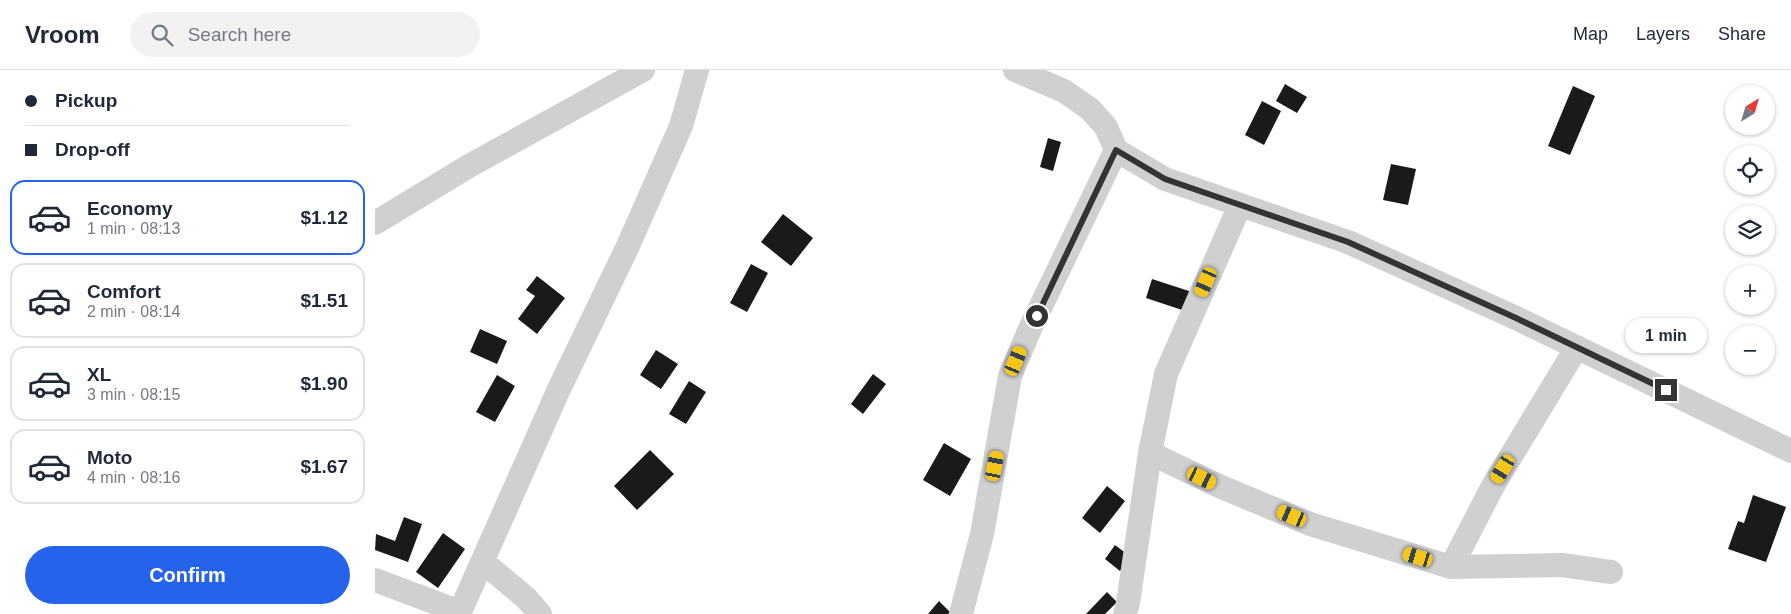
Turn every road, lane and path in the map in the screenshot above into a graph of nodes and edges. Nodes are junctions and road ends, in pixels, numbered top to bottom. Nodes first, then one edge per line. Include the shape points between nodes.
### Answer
1 (643, 70) edge
2 (697, 70) edge
3 (1015, 70) edge
4 (1116, 150) junction
5 (1240, 205) junction
6 (375, 223) edge
7 (1577, 347) junction
8 (1791, 451) edge
9 (1150, 453) junction
10 (483, 562) junction
11 (1451, 567) junction
12 (1611, 572) dead end
13 (375, 580) edge
14 (459, 613) edge
15 (539, 614) edge
16 (961, 614) edge
17 (1125, 614) edge

1 - 6 street via 486,156
2 - 10 street via 681,126
3 - 4 street via 1064,91 1090,109 1105,127
4 - 5 street via 1165,179
4 - 16 street via 1010,376 982,534
5 - 7 street via 1348,242
5 - 9 street via 1166,374
7 - 8 street
7 - 11 street via 1494,484
9 - 11 street via 1310,524
9 - 17 street
10 - 14 street
10 - 15 street via 526,598
11 - 12 street via 1562,565
13 - 14 street

